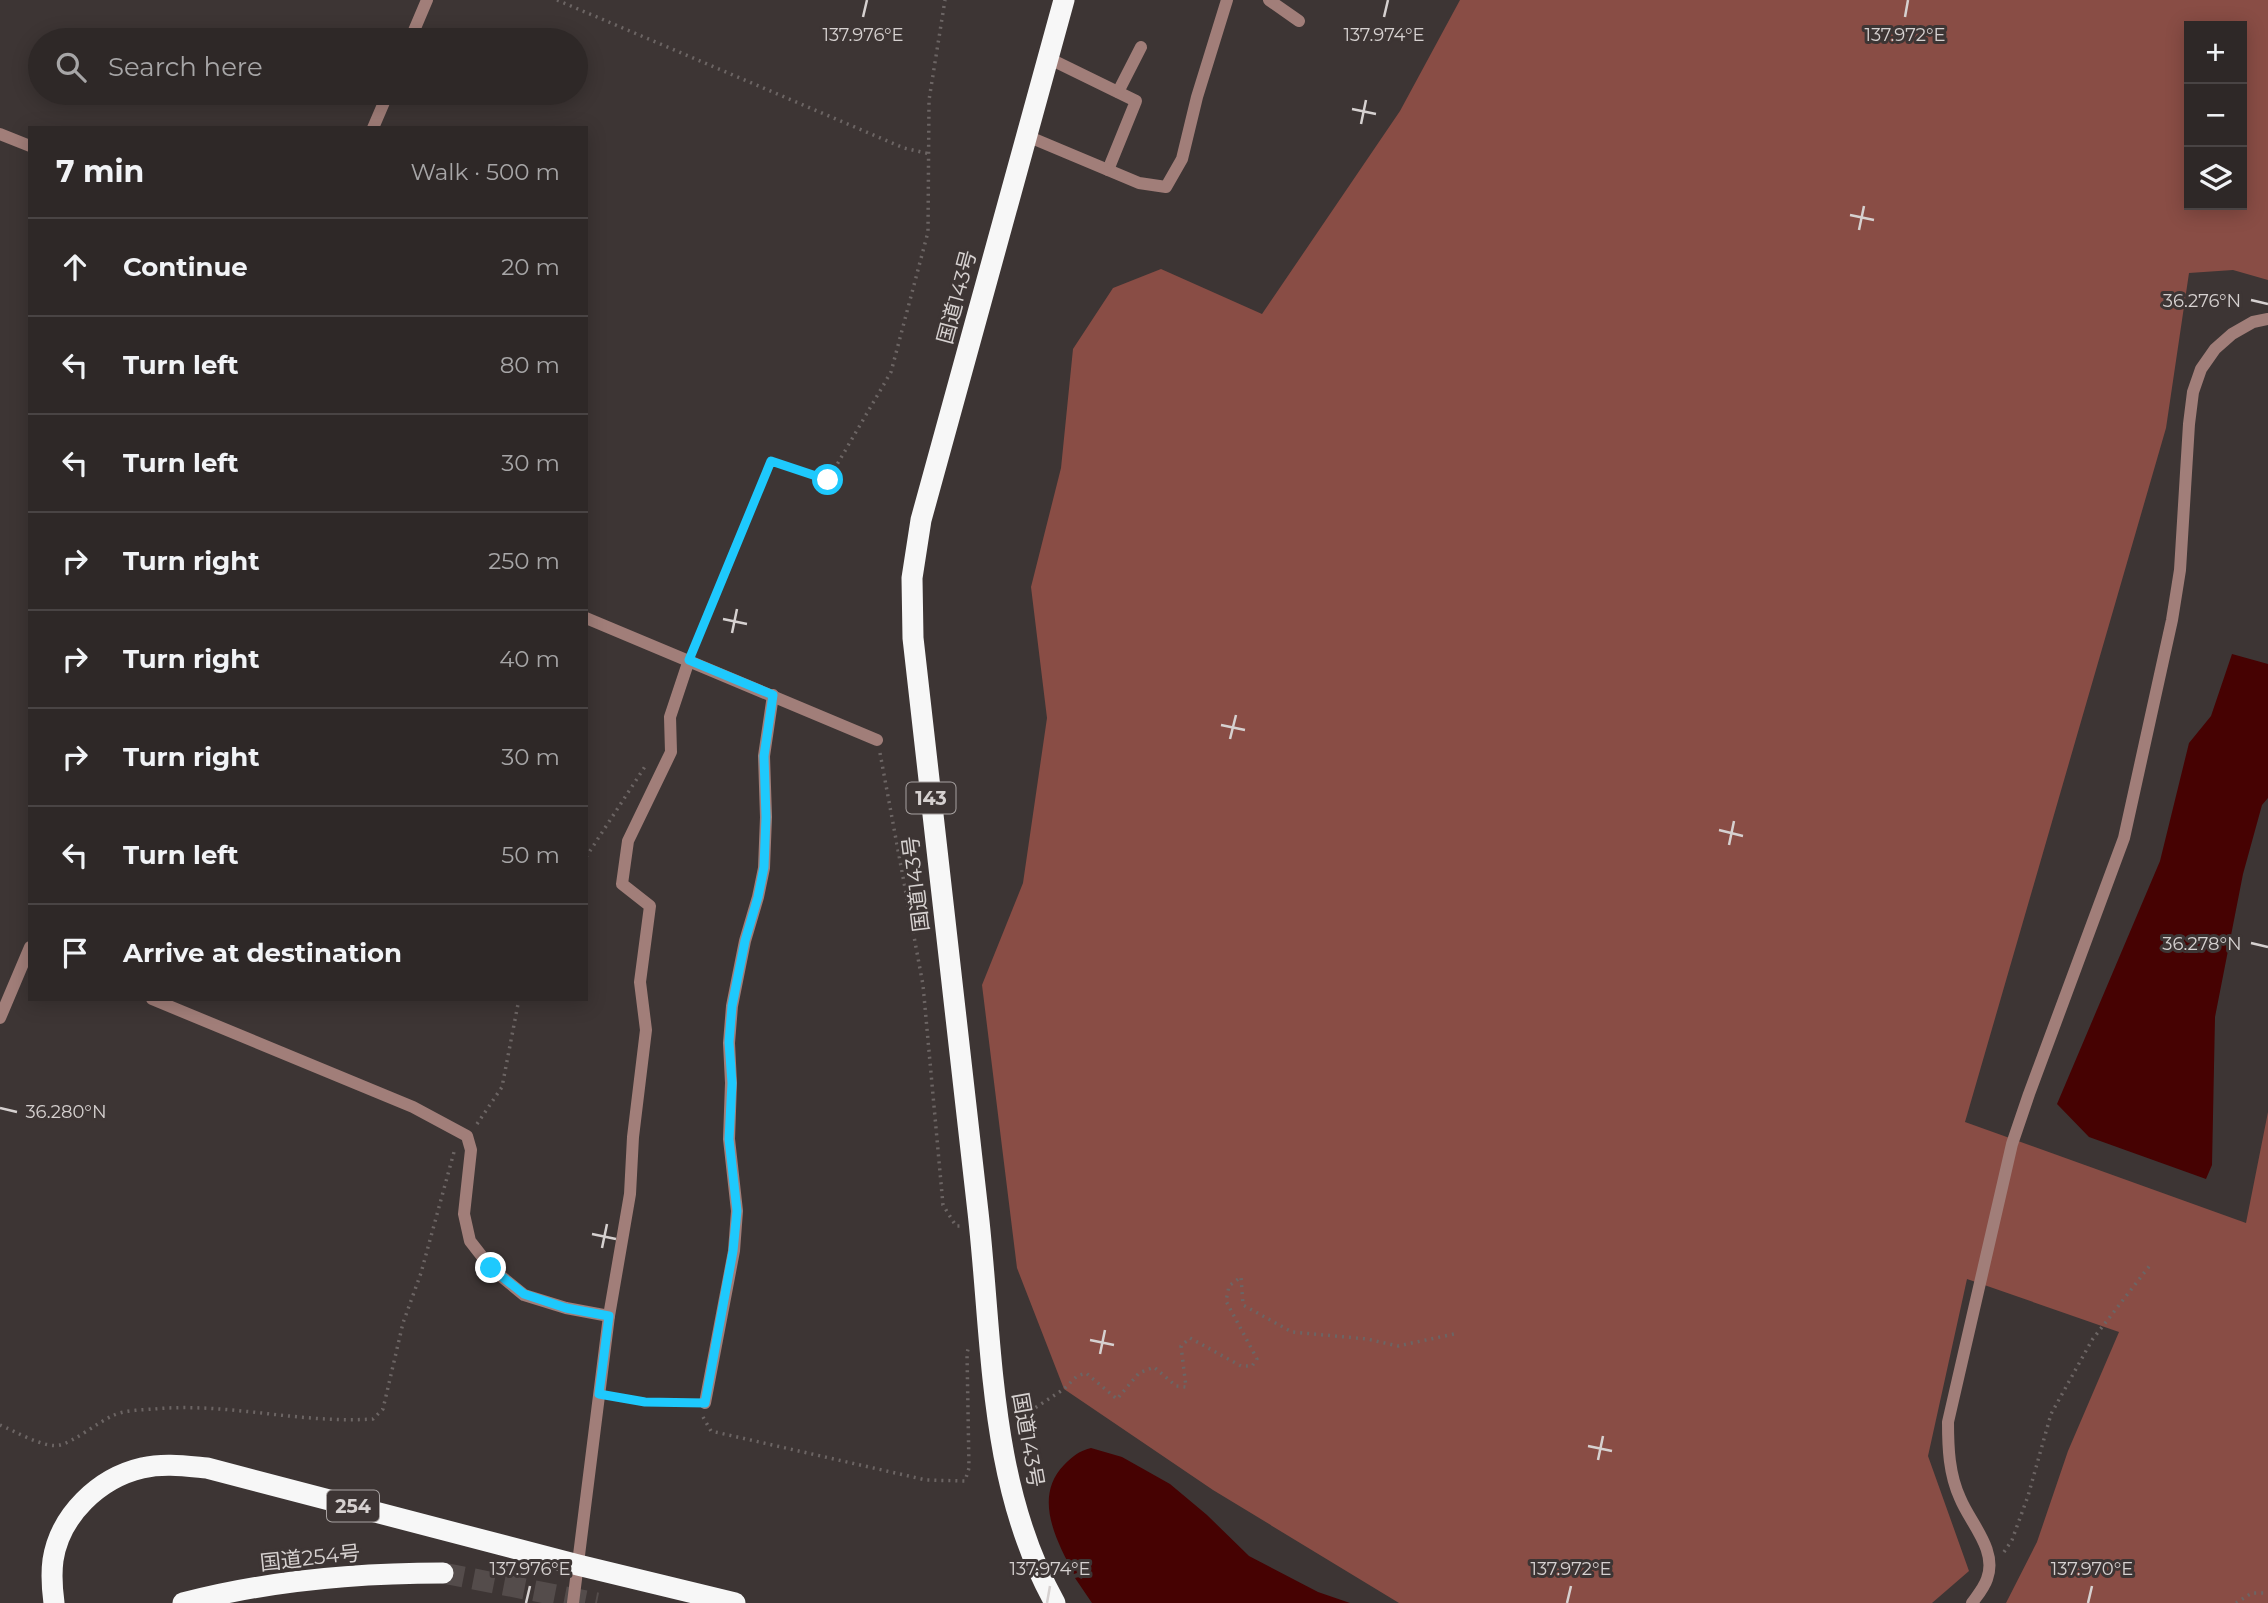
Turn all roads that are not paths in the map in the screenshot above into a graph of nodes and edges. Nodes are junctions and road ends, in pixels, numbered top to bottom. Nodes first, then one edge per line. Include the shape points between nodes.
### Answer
1 (427, 0) edge
2 (1064, 0) edge
3 (1227, 0) edge
4 (1269, 0) edge
5 (1299, 21) dead end
6 (415, 28) edge
7 (1141, 47) dead end
8 (1048, 58) junction
9 (1118, 92) junction
10 (383, 105) edge
11 (374, 126) edge
12 (0, 134) edge
13 (1027, 136) junction
14 (28, 145) edge
15 (1108, 170) junction
16 (2268, 319) edge
17 (588, 619) edge
18 (689, 660) junction
19 (773, 695) junction
20 (877, 740) road end
21 (28, 953) edge
22 (157, 1001) edge
23 (0, 1018) edge
24 (609, 1316) junction
25 (705, 1403) road end
26 (578, 1565) junction
27 (443, 1573) tunnel mouth
28 (54, 1603) edge
29 (184, 1603) edge
30 (573, 1603) edge
31 (735, 1603) edge
32 (1055, 1603) edge
33 (1972, 1603) edge

1 - 6 street
2 - 8 highway, 国道143号 / 143
3 - 15 street via 1182,159 1166,187 1139,183
4 - 5 street
7 - 9 street
8 - 9 street
8 - 13 highway, 国道143号 / 143
9 - 15 street via 1136,101
10 - 11 street
12 - 14 street
13 - 15 street
13 - 32 highway, 国道143号 / 143 via 921,520 912,578 913,638 999,1432 1016,1512
16 - 33 street via 2242,328 2215,349 2193,392 2180,570 2124,838 2012,1144 1948,1422 1951,1471 1987,1549 1987,1580
17 - 18 street
18 - 19 street
18 - 24 street via 670,717 671,752 628,841 622,884 650,906 640,982 646,1030 630,1194
19 - 20 street
19 - 25 street via 764,756 764,867 732,1006 729,1042 729,1139 737,1211
21 - 23 street
22 - 24 street via 413,1107 467,1136 471,1150 464,1214 470,1241 491,1268 524,1294
24 - 26 street
26 - 28 highway, 254 via 207,1468 173,1464 119,1475 77,1508 53,1558
26 - 30 street
26 - 31 highway, 254
27 - 29 highway, 国道254号 via 394,1573 264,1586

